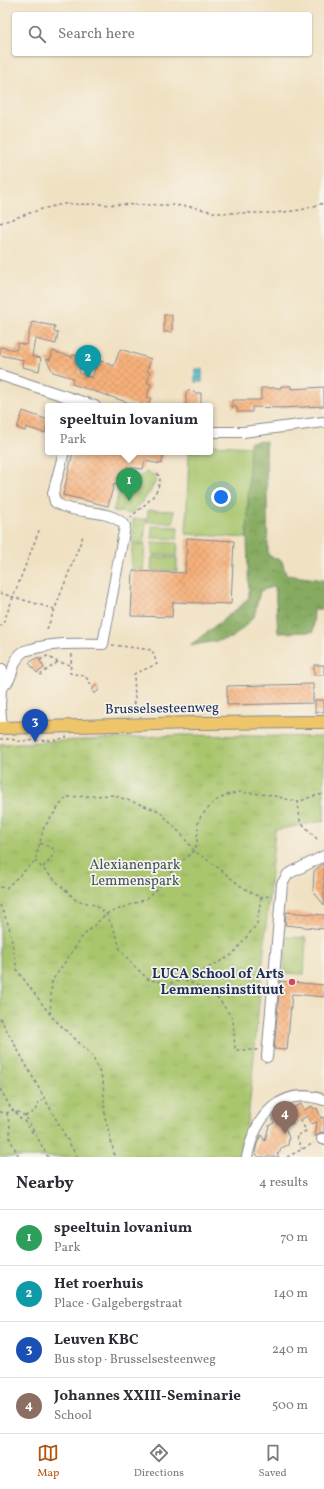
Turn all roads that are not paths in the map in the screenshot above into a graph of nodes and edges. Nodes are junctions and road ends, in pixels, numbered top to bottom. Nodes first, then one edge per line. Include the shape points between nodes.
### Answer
1 (0, 375) edge
2 (77, 403) edge
3 (324, 422) edge
4 (213, 432) edge
5 (63, 455) edge
6 (2, 669) dead end
7 (0, 687) edge
8 (324, 722) edge
9 (1, 728) edge
10 (324, 856) edge
11 (268, 1053) road end
12 (324, 1100) edge
13 (247, 1157) edge

1 - 2 street
3 - 4 street via 243,432
5 - 7 street via 53,493 55,502 120,520 125,526 102,644 43,646 22,652 14,663 11,676 4,686
6 - 7 street
7 - 9 street
8 - 9 main road, Brusselsesteenweg
10 - 11 street via 288,874 282,884
12 - 13 street via 307,1096 294,1097 271,1108 256,1128

